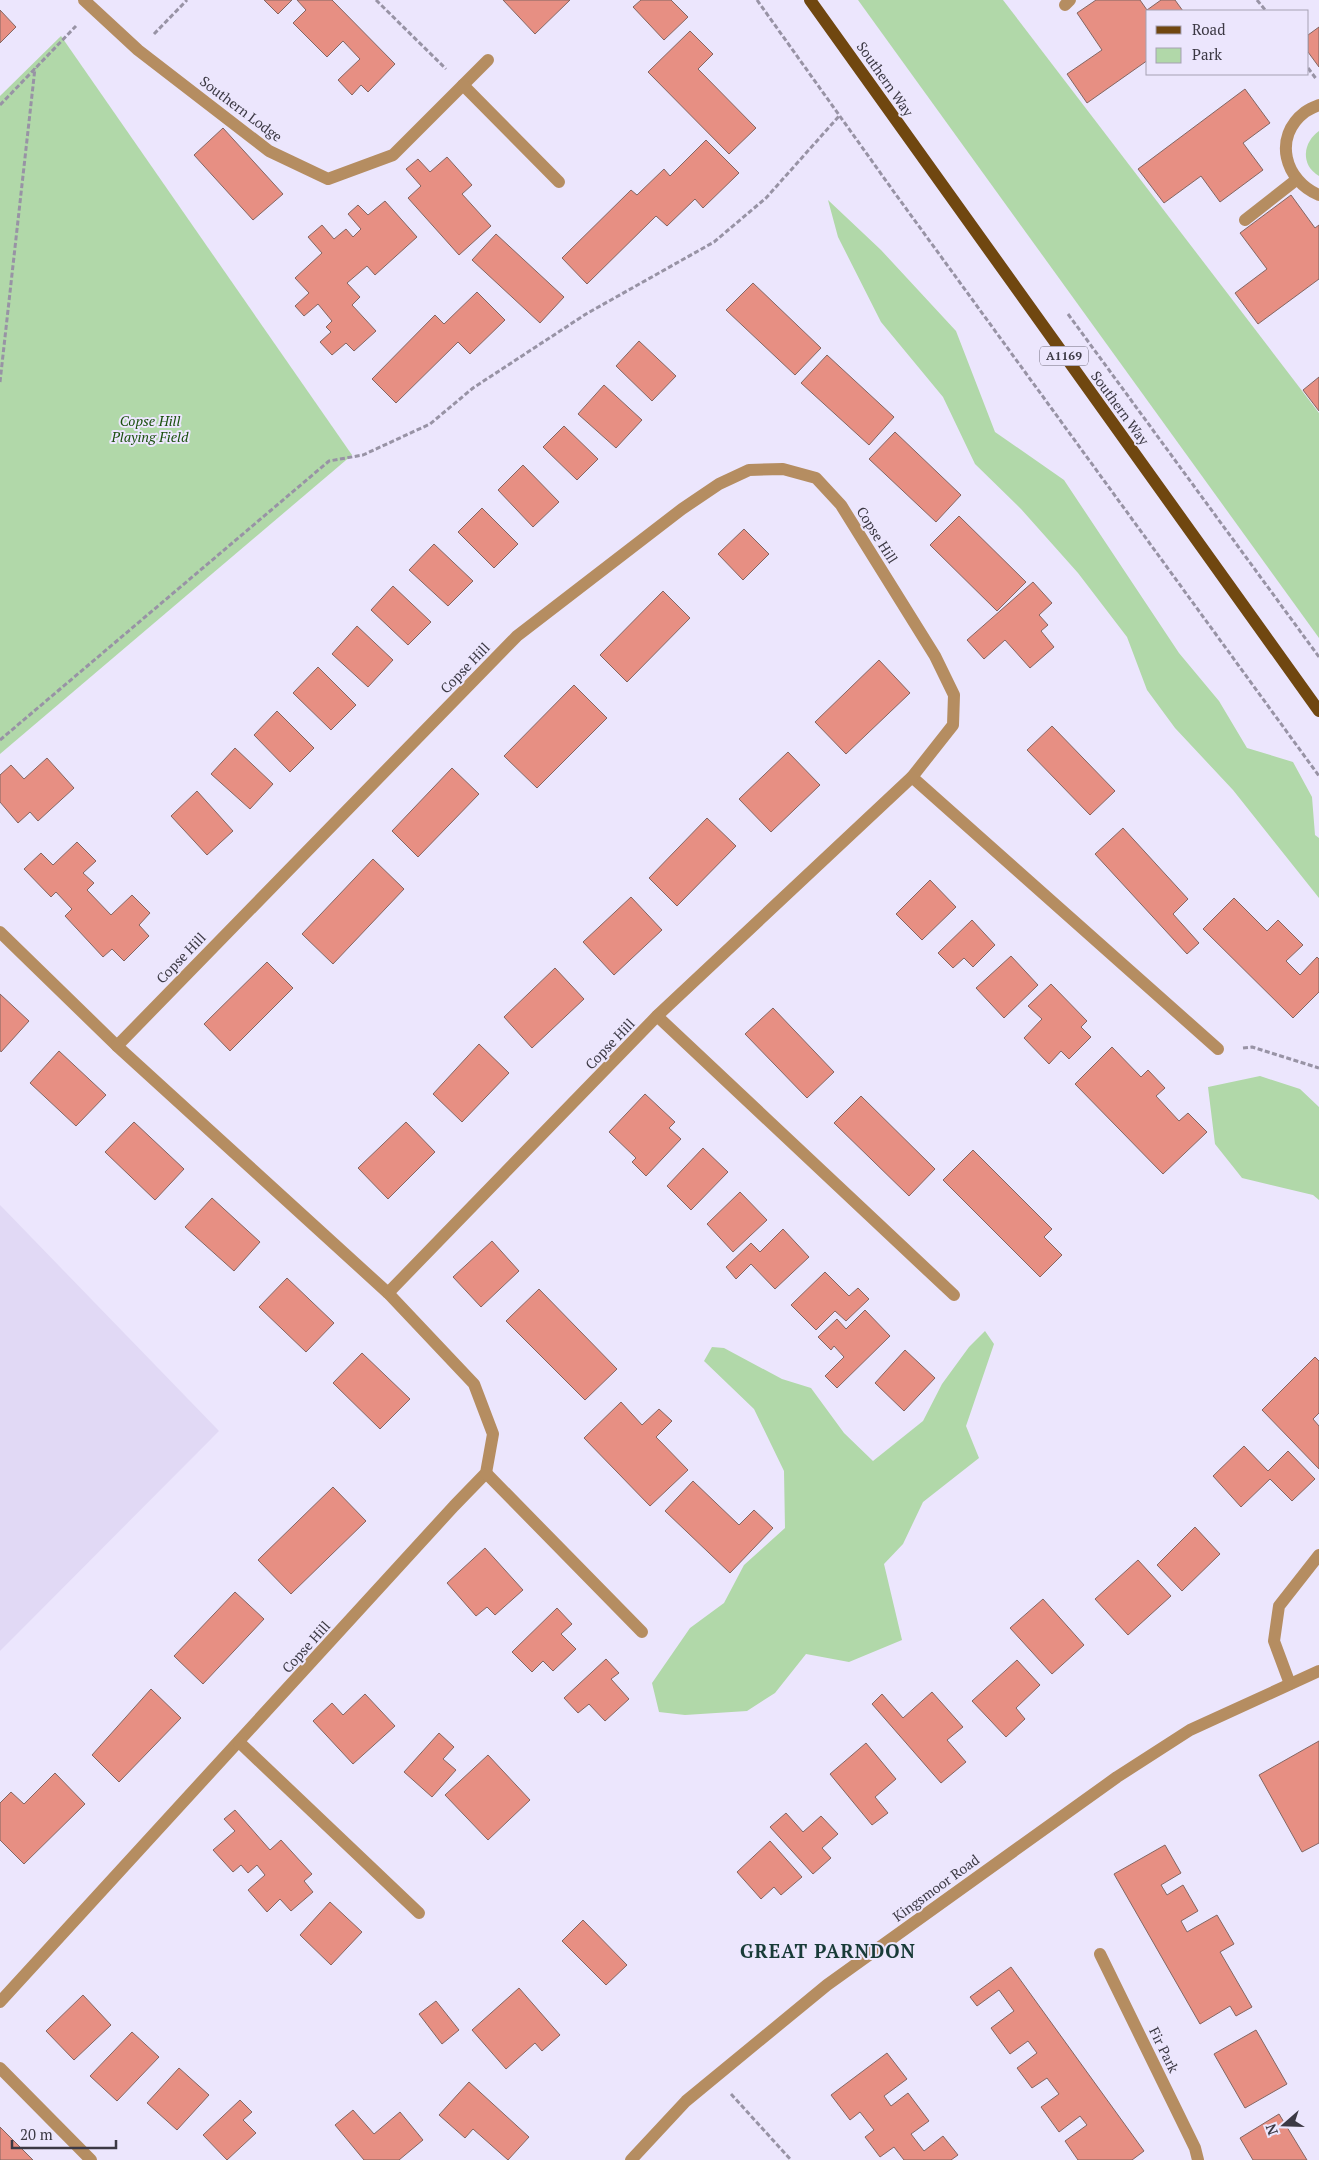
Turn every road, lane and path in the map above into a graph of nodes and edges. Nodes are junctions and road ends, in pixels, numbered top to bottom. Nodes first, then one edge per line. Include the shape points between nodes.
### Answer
1 (187, 0) edge
2 (376, 0) edge
3 (757, 0) edge
4 (810, 0) edge
5 (1257, 0) edge
6 (89, 4) edge
7 (1265, 10) edge
8 (138, 50) junction
9 (488, 60) dead end
10 (35, 68) junction
11 (1309, 69) edge
12 (1319, 83) edge
13 (463, 85) junction
14 (0, 105) edge
15 (1319, 105) edge
16 (840, 115) junction
17 (1296, 180) junction
18 (559, 182) dead end
19 (1319, 195) edge
20 (1245, 220) dead end
21 (1067, 313) dead end
22 (0, 382) edge
23 (1319, 657) edge
24 (1319, 711) edge
25 (0, 740) edge
26 (1319, 776) edge
27 (912, 777) junction
28 (0, 932) edge
29 (657, 1016) junction
30 (116, 1046) junction
31 (1218, 1049) joint
32 (1319, 1068) edge
33 (388, 1293) junction
34 (954, 1295) dead end
35 (486, 1473) junction
36 (1319, 1556) edge
37 (642, 1632) dead end
38 (1319, 1671) edge
39 (1290, 1684) junction
40 (239, 1742) junction
41 (419, 1913) dead end
42 (1100, 1954) dead end
43 (0, 2002) edge
44 (0, 2068) edge
45 (715, 2077) junction
46 (92, 2160) edge
47 (631, 2160) edge
48 (791, 2160) edge
49 (1198, 2160) edge

1 - 8 path
2 - 13 path
3 - 16 path
4 - 24 main road, Southern Way / A1169
5 - 7 path
6 - 8 street, Southern Lodge
6 - 10 path
8 - 13 street, Southern Lodge via 269,151 328,179 393,155
9 - 13 street, Southern Lodge
10 - 14 path
10 - 22 path
11 - 12 path
13 - 18 street
15 - 17 street via 1294,123 1288,137 1285,152 1288,167
16 - 25 path via 766,198 714,242 586,314 473,388 430,424 363,455 329,461
16 - 26 path
17 - 19 street
17 - 20 street
21 - 23 path
27 - 29 street, Copse Hill
27 - 30 street, Copse Hill via 953,725 954,695 935,656 841,505 816,478 783,470 749,470 720,484 682,510 517,636
27 - 31 street
28 - 30 street
29 - 33 street, Copse Hill
29 - 34 street
30 - 33 street
31 - 32 path via 1252,1047
33 - 35 street via 474,1384 493,1434
35 - 37 street
35 - 40 street, Copse Hill
36 - 39 street via 1279,1606 1274,1641
38 - 39 street, Kingsmoor Road
39 - 45 street, Kingsmoor Road via 1190,1730 1117,1777 827,1985
40 - 41 street
40 - 43 street, Copse Hill
42 - 49 street, Fir Park
44 - 46 street
45 - 47 street, Kingsmoor Road via 686,2101
45 - 48 path

